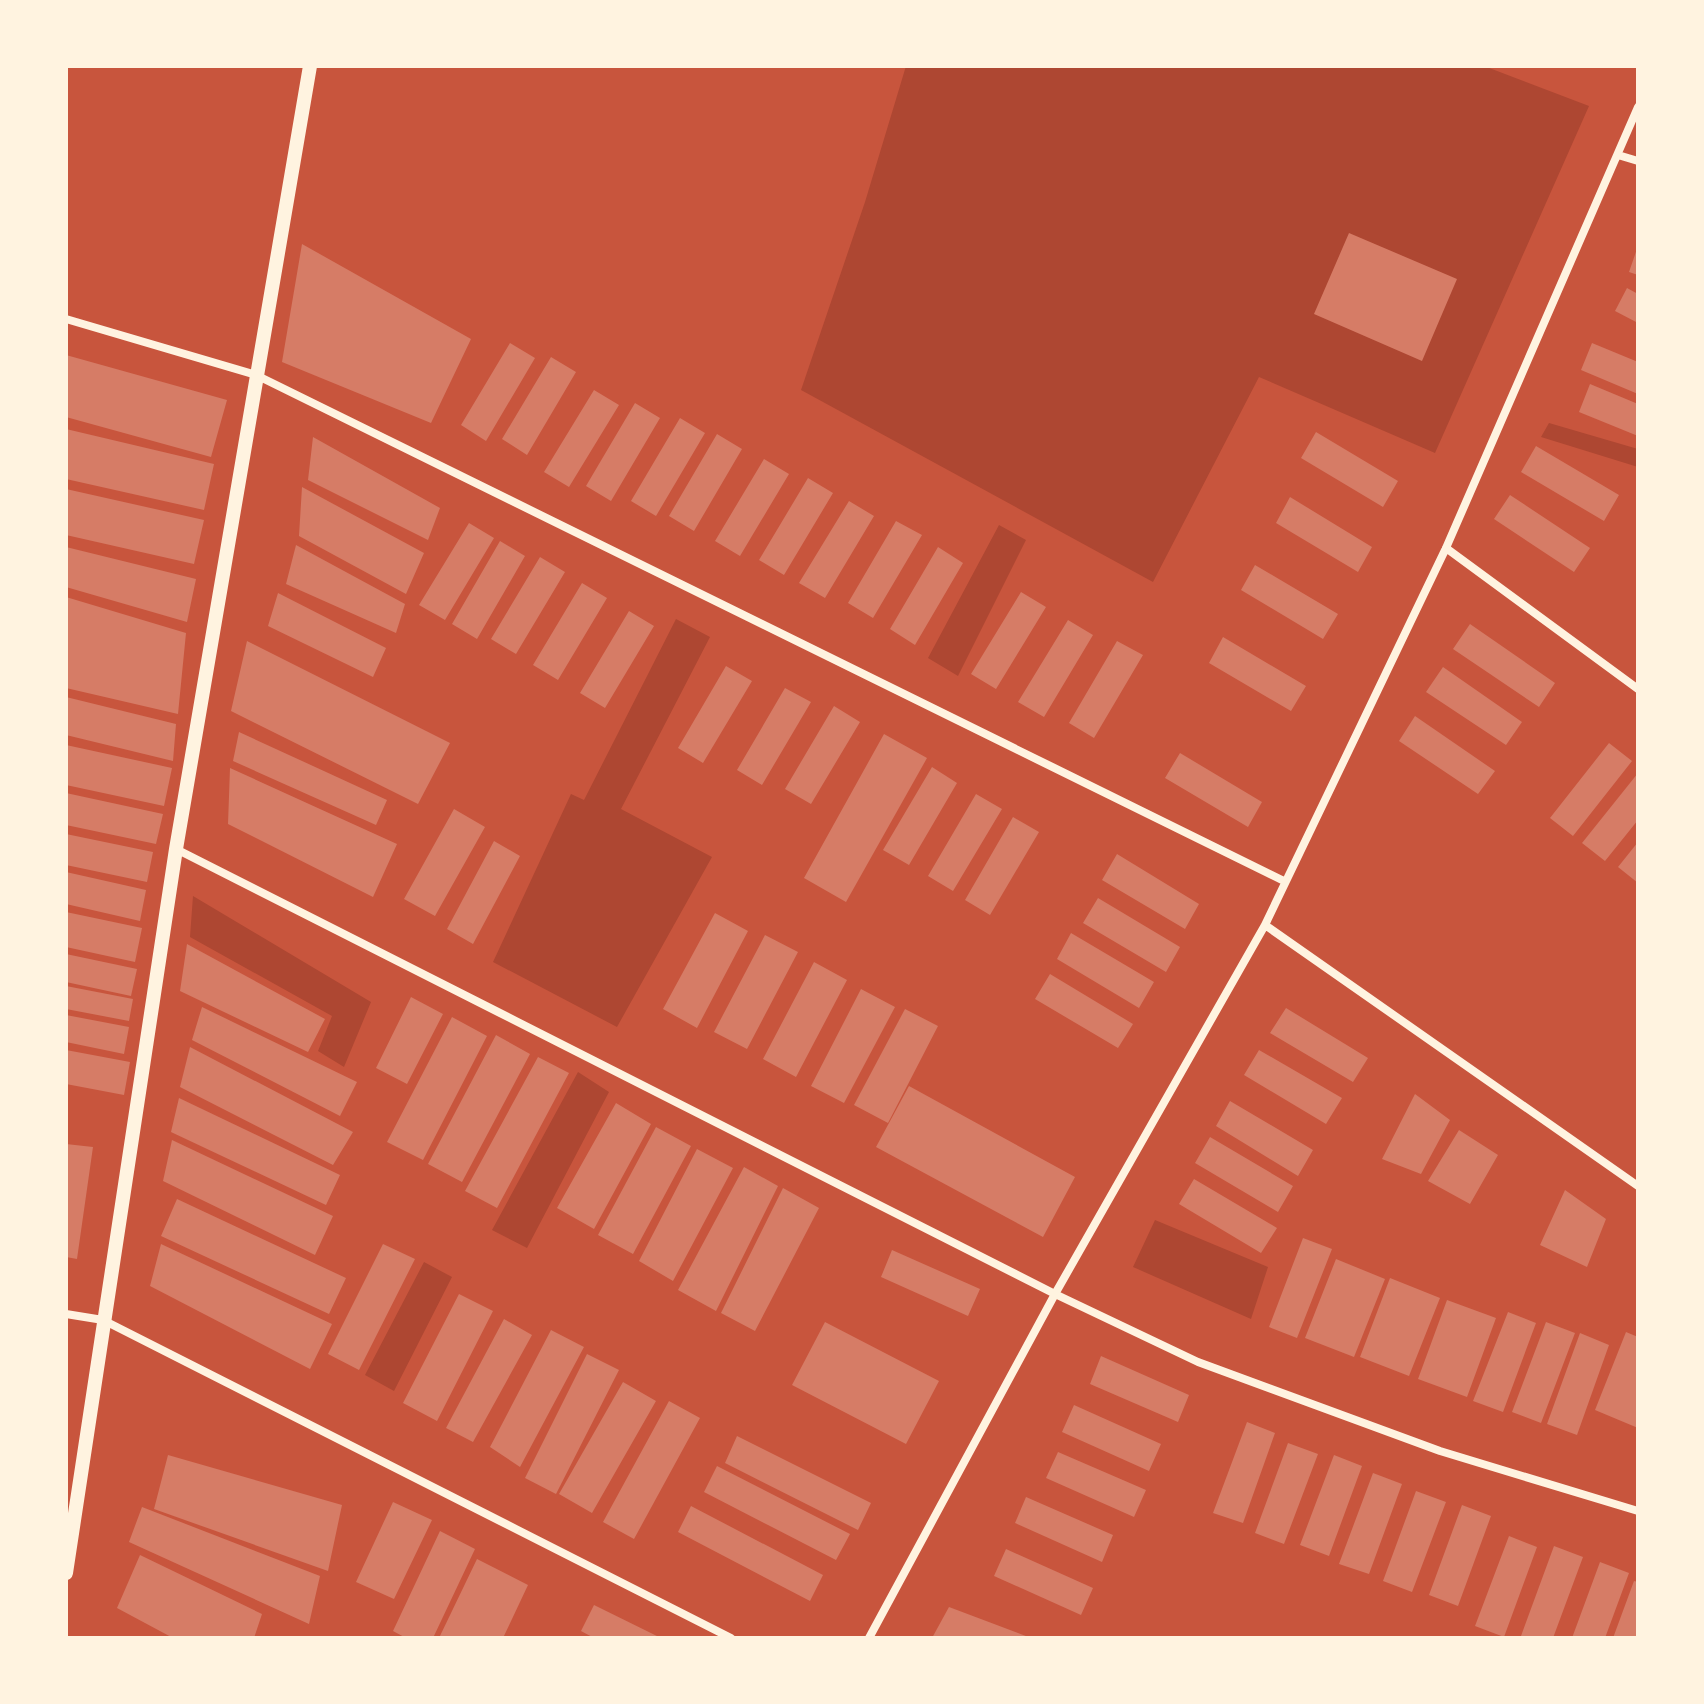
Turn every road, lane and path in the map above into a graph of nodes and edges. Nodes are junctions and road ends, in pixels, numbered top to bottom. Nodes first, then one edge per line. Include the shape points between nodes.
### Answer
1 (310, 66) edge
2 (1638, 107) edge
3 (1618, 155) junction
4 (1638, 161) edge
5 (66, 319) edge
6 (256, 375) junction
7 (1446, 548) junction
8 (1638, 689) edge
9 (176, 849) junction
10 (1284, 881) junction
11 (1265, 925) junction
12 (1638, 1186) edge
13 (1055, 1294) junction
14 (66, 1314) edge
15 (103, 1320) junction
16 (1638, 1511) edge
17 (66, 1573) edge
18 (731, 1638) edge
19 (869, 1638) edge

1 - 6 street
2 - 3 street
3 - 4 street
3 - 7 street
5 - 6 street
6 - 9 street
6 - 10 street
7 - 8 street
7 - 10 street
9 - 13 street
9 - 15 street
10 - 11 street
11 - 12 street
11 - 13 street
13 - 16 street via 1198,1362 1440,1451
13 - 19 street
14 - 15 street
15 - 17 street
15 - 18 street

